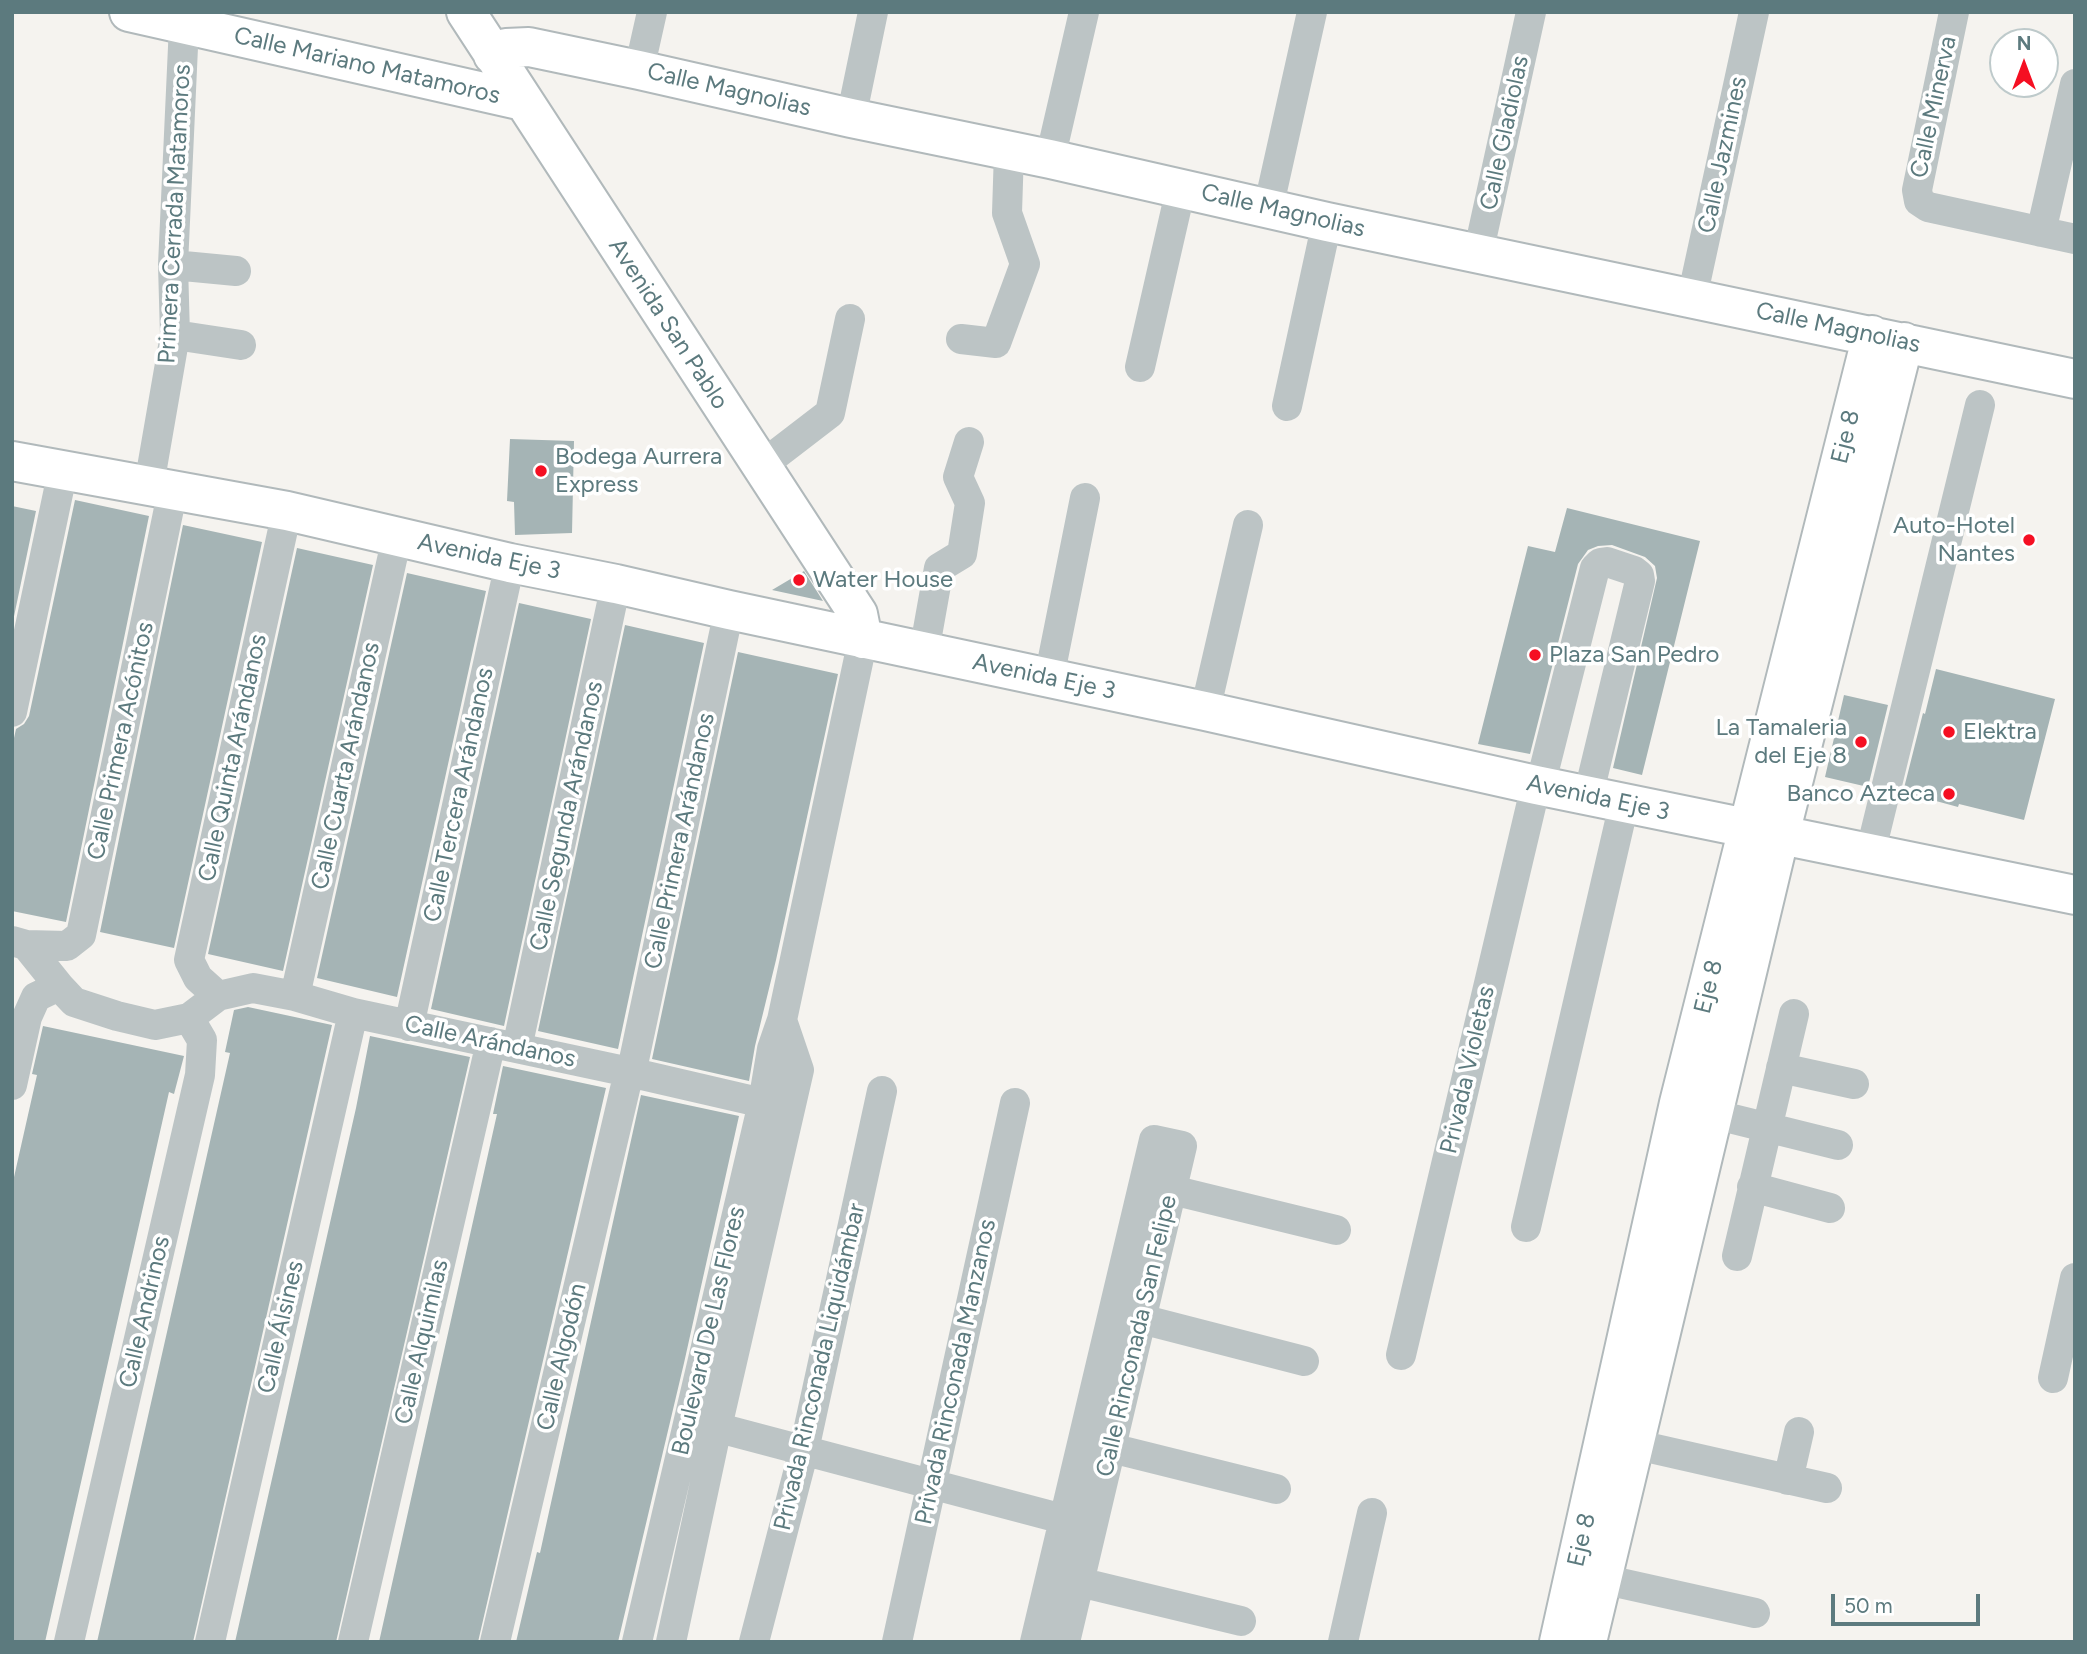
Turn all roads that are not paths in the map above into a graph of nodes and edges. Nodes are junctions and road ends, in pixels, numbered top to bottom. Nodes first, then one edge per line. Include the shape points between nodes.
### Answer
1 (128, 12) edge
2 (466, 12) edge
3 (652, 12) edge
4 (873, 12) edge
5 (1084, 12) edge
6 (1312, 12) edge
7 (1531, 12) edge
8 (1754, 12) edge
9 (1954, 12) edge
10 (184, 25) junction
11 (493, 55) junction
12 (639, 70) junction
13 (2075, 84) edge
14 (523, 101) junction
15 (851, 118) junction
16 (1009, 151) junction
17 (1050, 159) junction
18 (1181, 188) junction
19 (1268, 209) junction
20 (1327, 222) junction
21 (2041, 232) junction
22 (2075, 239) edge
23 (1478, 254) junction
24 (173, 265) junction
25 (236, 271) dead end
26 (1692, 298) junction
27 (850, 319) dead end
28 (175, 335) junction
29 (961, 339) dead end
30 (1888, 339) junction
31 (241, 345) dead end
32 (1140, 367) dead end
33 (2075, 379) edge
34 (1980, 405) dead end
35 (1287, 406) dead end
36 (969, 442) dead end
37 (12, 461) edge
38 (761, 466) junction
39 (63, 470) junction
40 (161, 487) junction
41 (1085, 498) dead end
42 (287, 511) junction
43 (1248, 525) dead end
44 (397, 537) junction
45 (510, 564) junction
46 (616, 584) junction
47 (729, 610) junction
48 (863, 639) junction
49 (924, 652) junction
50 (1049, 678) junction
51 (1205, 711) junction
52 (12, 712) edge
53 (1538, 786) junction
54 (1606, 800) junction
55 (1765, 831) junction
56 (1870, 854) junction
57 (2075, 895) edge
58 (19, 943) edge
59 (59, 986) junction
60 (218, 996) junction
61 (295, 996) junction
62 (353, 1013) junction
63 (1794, 1014) dead end
64 (189, 1018) junction
65 (782, 1020) junction
66 (409, 1026) junction
67 (504, 1045) junction
68 (1781, 1068) junction
69 (629, 1072) junction
70 (1854, 1084) dead end
71 (12, 1085) edge
72 (882, 1091) dead end
73 (763, 1103) junction
74 (1015, 1103) dead end
75 (1713, 1114) junction
76 (1766, 1127) junction
77 (1838, 1145) dead end
78 (1752, 1187) junction
79 (1172, 1190) junction
80 (1830, 1209) dead end
81 (1526, 1227) dead end
82 (1336, 1230) dead end
83 (1737, 1256) dead end
84 (2075, 1278) edge
85 (1141, 1319) junction
86 (1401, 1355) dead end
87 (1304, 1361) dead end
88 (2053, 1378) dead end
89 (688, 1420) junction
90 (717, 1427) junction
91 (1799, 1432) dead end
92 (1633, 1444) junction
93 (1111, 1448) junction
94 (804, 1450) junction
95 (1788, 1480) junction
96 (932, 1484) junction
97 (1827, 1488) dead end
98 (1276, 1489) dead end
99 (1371, 1513) dead end
100 (1078, 1523) junction
101 (1682, 1572) dead end
102 (1602, 1579) junction
103 (1079, 1582) junction
104 (1655, 1590) junction
105 (1755, 1613) dead end
106 (1241, 1621) dead end
107 (69, 1642) edge
108 (210, 1642) edge
109 (353, 1642) edge
110 (495, 1642) edge
111 (637, 1642) edge
112 (671, 1642) edge
113 (754, 1642) edge
114 (897, 1642) edge
115 (1035, 1642) edge
116 (1065, 1642) edge
117 (1343, 1642) edge
118 (1559, 1642) edge
119 (1587, 1642) edge

1 - 10 main road, Calle Mariano Matamoros
2 - 11 main road, Avenida San Pablo
3 - 12 street
4 - 15 street
5 - 17 street
6 - 19 street
7 - 23 street, Calle Gladiolas
8 - 26 street, Calle Jazmines
9 - 21 street, Calle Minerva via 1919,201 1928,207
10 - 14 main road, Calle Mariano Matamoros
10 - 24 street, Primera Cerrada Matamoros
11 - 12 main road, Calle Magnolias via 506,48 529,47
11 - 14 main road, Avenida San Pablo
12 - 15 main road, Calle Magnolias
13 - 21 street
14 - 38 main road, Avenida San Pablo
15 - 16 main road, Calle Magnolias
16 - 17 main road, Calle Magnolias
16 - 29 street via 1007,213 1025,264 996,343
17 - 18 main road, Calle Magnolias
18 - 19 main road, Calle Magnolias
18 - 32 street
19 - 20 main road, Calle Magnolias
20 - 23 main road, Calle Magnolias
20 - 35 street
21 - 22 street
23 - 26 main road, Calle Magnolias
24 - 25 street
24 - 28 street, Primera Cerrada Matamoros
26 - 30 main road, Calle Magnolias
27 - 38 street via 830,413
28 - 31 street
28 - 40 street, Primera Cerrada Matamoros
30 - 33 main road, Calle Magnolias
30 - 55 main road, Eje 8
34 - 56 street
36 - 49 street via 958,477 970,503 962,554 939,568
37 - 39 main road, Avenida Eje 3
38 - 48 main road, Avenida San Pablo via 858,614
39 - 40 main road, Avenida Eje 3
39 - 52 street
40 - 42 main road, Avenida Eje 3
40 - 58 street, Calle Primera Acónitos via 81,935 66,946
41 - 50 street
42 - 44 main road, Avenida Eje 3
42 - 60 street, Calle Quinta Arándanos via 189,960 198,978
43 - 51 street
44 - 45 main road, Avenida Eje 3
44 - 61 street, Calle Cuarta Arándanos
45 - 46 main road, Avenida Eje 3
45 - 66 street, Calle Tercera Arándanos
46 - 47 main road, Avenida Eje 3
46 - 67 street, Calle Segunda Arándanos
47 - 48 main road, Avenida Eje 3
47 - 69 street, Calle Primera Arándanos
48 - 49 main road, Avenida Eje 3
48 - 65 street, Boulevard De Las Flores
49 - 50 main road, Avenida Eje 3
50 - 51 main road, Avenida Eje 3
51 - 53 main road, Avenida Eje 3
53 - 54 main road, Avenida Eje 3
53 - 54 street, Privada Violetas via 1595,568 1607,562 1634,571 1640,581
53 - 86 street, Privada Violetas
54 - 55 main road, Avenida Eje 3
54 - 81 street, Privada Violetas
55 - 56 main road, Avenida Eje 3
55 - 75 main road, Eje 8
55 - 118 main road, Eje 8 via 1679,1104
56 - 57 main road, Avenida Eje 3
58 - 59 street
59 - 64 street via 74,1002 117,1016 155,1025
59 - 71 street via 36,997
60 - 61 street, Calle Arándanos via 253,988
60 - 64 street
61 - 62 street, Calle Arándanos
62 - 66 street, Calle Arándanos
62 - 108 street, Calle Álsines
63 - 68 street
64 - 107 street, Calle Andrinos via 202,1040 200,1075
65 - 73 street, Boulevard De Las Flores
65 - 90 street, Boulevard De Las Flores via 799,1070
66 - 67 street, Calle Arándanos
67 - 69 street, Calle Arándanos
67 - 109 street, Calle Alquimilas
68 - 70 street
68 - 76 street
69 - 73 street, Calle Arándanos
69 - 110 street, Calle Algodón
72 - 94 street, Privada Rinconada Liquidámbar
73 - 89 street, Boulevard De Las Flores
74 - 96 street, Privada Rinconada Manzanos
75 - 76 street
75 - 92 main road, Eje 8
76 - 77 street
76 - 78 street
78 - 80 street
78 - 83 street
79 - 82 street
79 - 85 street, Calle Rinconada San Felipe
79 - 100 street, Calle Rinconada San Felipe via 1168,1143
84 - 88 street
85 - 87 street
85 - 93 street, Calle Rinconada San Felipe
89 - 90 street
89 - 111 street, Boulevard De Las Flores
90 - 94 street
90 - 112 street, Boulevard De Las Flores
91 - 95 street
92 - 95 street
92 - 102 main road, Eje 8
93 - 98 street
93 - 100 street, Calle Rinconada San Felipe
94 - 96 street
94 - 113 street, Privada Rinconada Liquidámbar
95 - 97 street
96 - 100 street
96 - 114 street, Privada Rinconada Manzanos
99 - 117 street
100 - 103 street, Calle Rinconada San Felipe
100 - 115 street, Calle Rinconada San Felipe
101 - 104 street
102 - 104 street
102 - 119 main road, Eje 8
103 - 106 street
103 - 116 street, Calle Rinconada San Felipe
104 - 105 street

